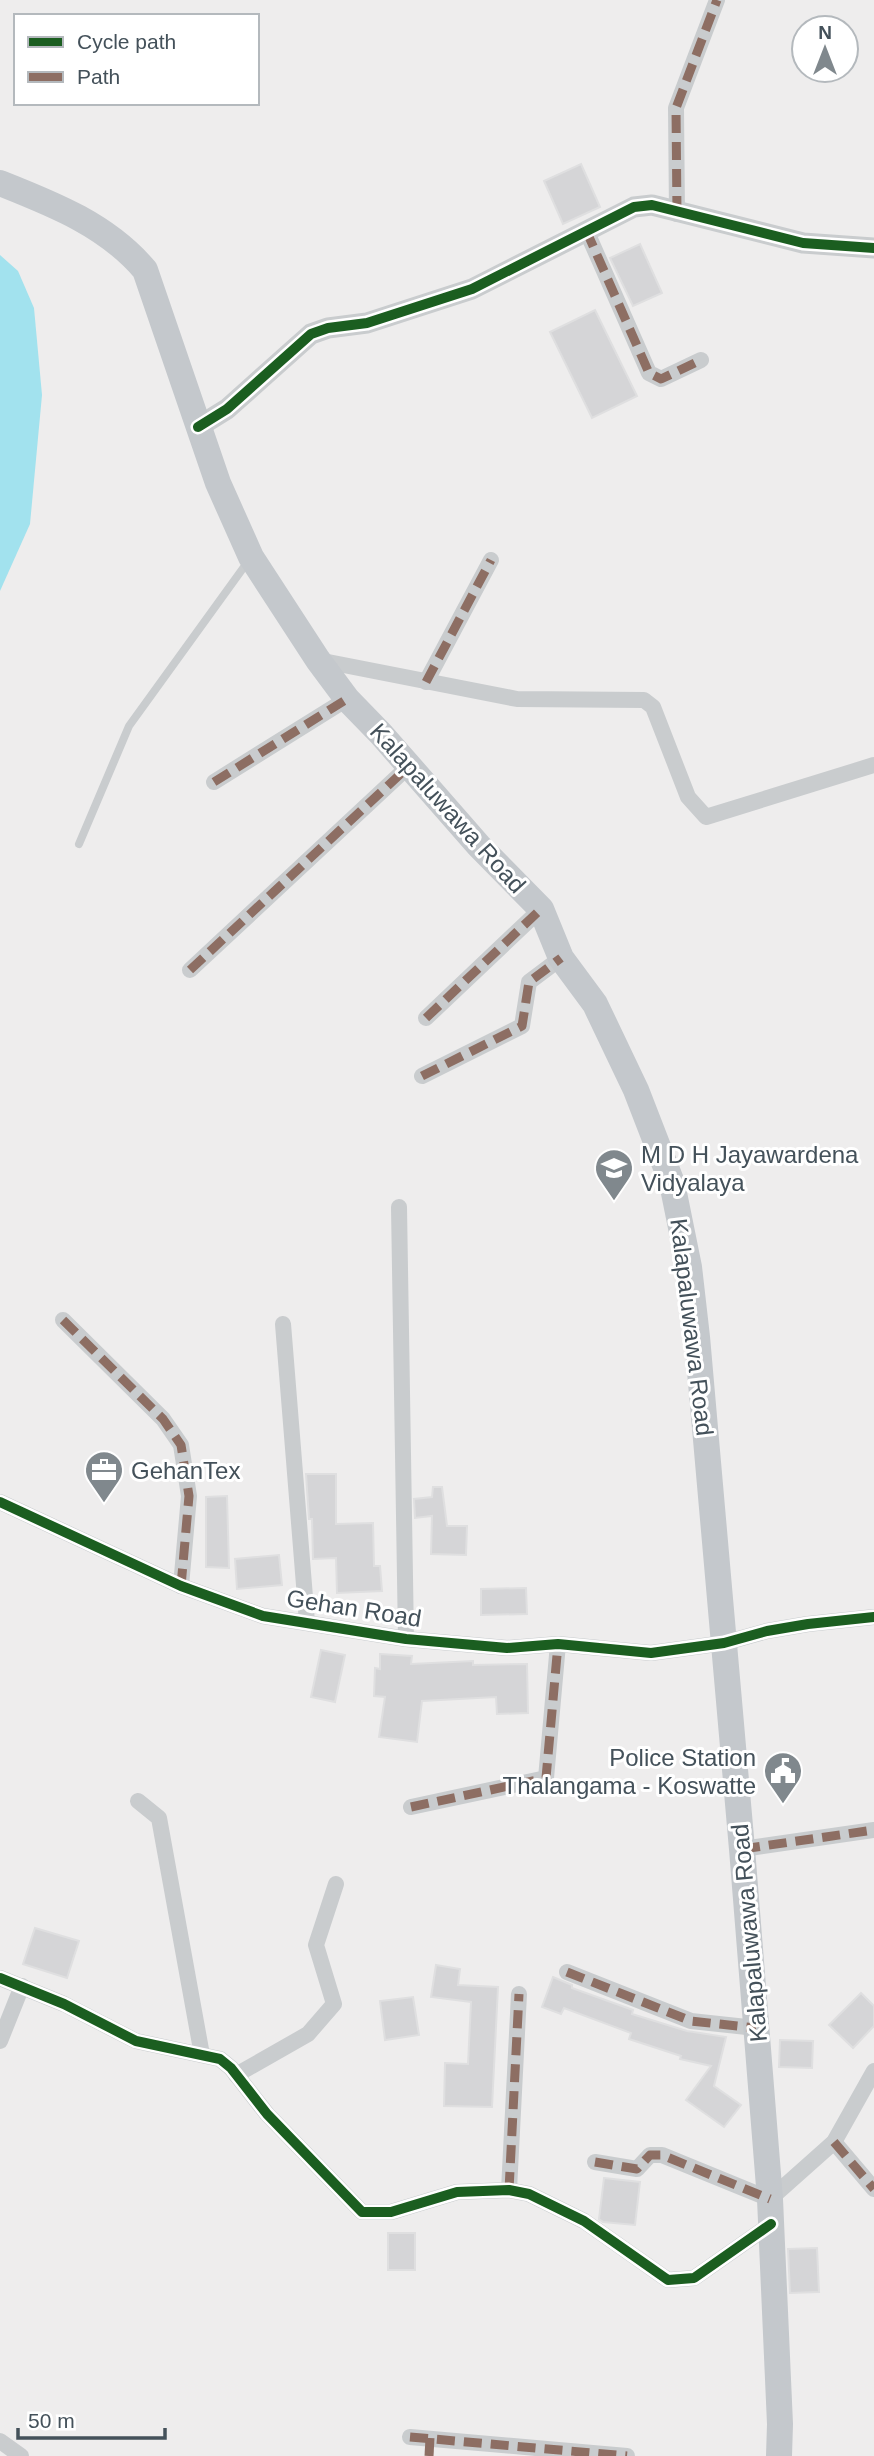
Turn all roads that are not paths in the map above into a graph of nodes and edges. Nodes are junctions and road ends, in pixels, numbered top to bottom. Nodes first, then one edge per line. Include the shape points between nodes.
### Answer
1 (718, 0) edge
2 (0, 183) edge
3 (677, 214) junction
4 (586, 230) junction
5 (874, 248) edge
6 (701, 360) dead end
7 (198, 427) junction
8 (251, 557) junction
9 (491, 559) dead end
10 (318, 660) junction
11 (426, 682) junction
12 (347, 699) junction
13 (874, 765) edge
14 (409, 766) junction
15 (214, 782) dead end
16 (79, 844) dead end
17 (541, 909) junction
18 (561, 958) junction
19 (190, 970) dead end
20 (426, 1018) dead end
21 (422, 1076) dead end
22 (400, 1207) dead end
23 (63, 1320) dead end
24 (283, 1324) dead end
25 (0, 1502) edge
26 (181, 1586) junction
27 (874, 1616) edge
28 (307, 1622) junction
29 (406, 1639) junction
30 (724, 1643) junction
31 (558, 1644) junction
32 (138, 1801) dead end
33 (411, 1807) dead end
34 (874, 1830) edge
35 (742, 1849) junction
36 (336, 1884) dead end
37 (567, 1972) dead end
38 (0, 1978) edge
39 (22, 1986) junction
40 (519, 1994) dead end
41 (756, 2028) junction
42 (0, 2041) edge
43 (202, 2054) junction
44 (874, 2071) edge
45 (236, 2075) junction
46 (834, 2142) junction
47 (595, 2162) dead end
48 (874, 2189) edge
49 (509, 2190) junction
50 (770, 2211) junction
51 (410, 2437) dead end
52 (430, 2438) junction
53 (0, 2441) edge
54 (21, 2456) edge
55 (429, 2456) edge
56 (626, 2456) edge
57 (779, 2456) edge

1 - 3 street via 676,108
2 - 7 main road, Kalapaluwawa Road via 50,202 108,234 145,270
3 - 4 street via 652,205 634,207
3 - 5 street via 803,243
4 - 6 street via 649,373 661,379
4 - 7 street via 472,289 367,323 311,334 227,409
7 - 8 main road, Kalapaluwawa Road
8 - 10 main road, Kalapaluwawa Road
8 - 16 lane via 129,726
9 - 11 street
10 - 11 street
10 - 12 main road, Kalapaluwawa Road
11 - 13 street via 517,699 644,699 653,707 688,797 706,817
12 - 14 main road, Kalapaluwawa Road
12 - 15 street
14 - 17 main road, Kalapaluwawa Road
14 - 19 street
17 - 18 main road, Kalapaluwawa Road
17 - 20 street
18 - 21 street via 529,982 522,1026
18 - 30 main road, Kalapaluwawa Road via 595,1004 672,1182 689,1267
22 - 29 street
23 - 26 street via 163,1419 181,1445 189,1496
24 - 28 street
25 - 26 street, Gehan Road
26 - 28 street, Gehan Road via 262,1616
27 - 30 street, Gehan Road via 767,1631
28 - 29 street, Gehan Road
29 - 31 street, Gehan Road via 507,1648
30 - 31 street, Gehan Road via 651,1653
30 - 35 main road, Kalapaluwawa Road
31 - 33 street via 546,1778
32 - 43 street via 159,1818
34 - 35 street
35 - 41 main road, Kalapaluwawa Road
36 - 45 street via 316,1945 334,2004 308,2034
37 - 41 street via 691,2021
38 - 39 street
39 - 42 street
39 - 43 street via 136,2041
40 - 49 street
41 - 50 main road, Kalapaluwawa Road
43 - 45 street via 220,2059
44 - 46 street
45 - 49 street via 267,2114 362,2212 391,2212 457,2192
46 - 48 street
46 - 50 street
47 - 50 street via 637,2169 650,2155 662,2155
49 - 50 street via 529,2194 584,2221 668,2280 694,2278
50 - 57 main road, Kalapaluwawa Road
51 - 52 street
52 - 55 street
52 - 56 street
53 - 54 street

